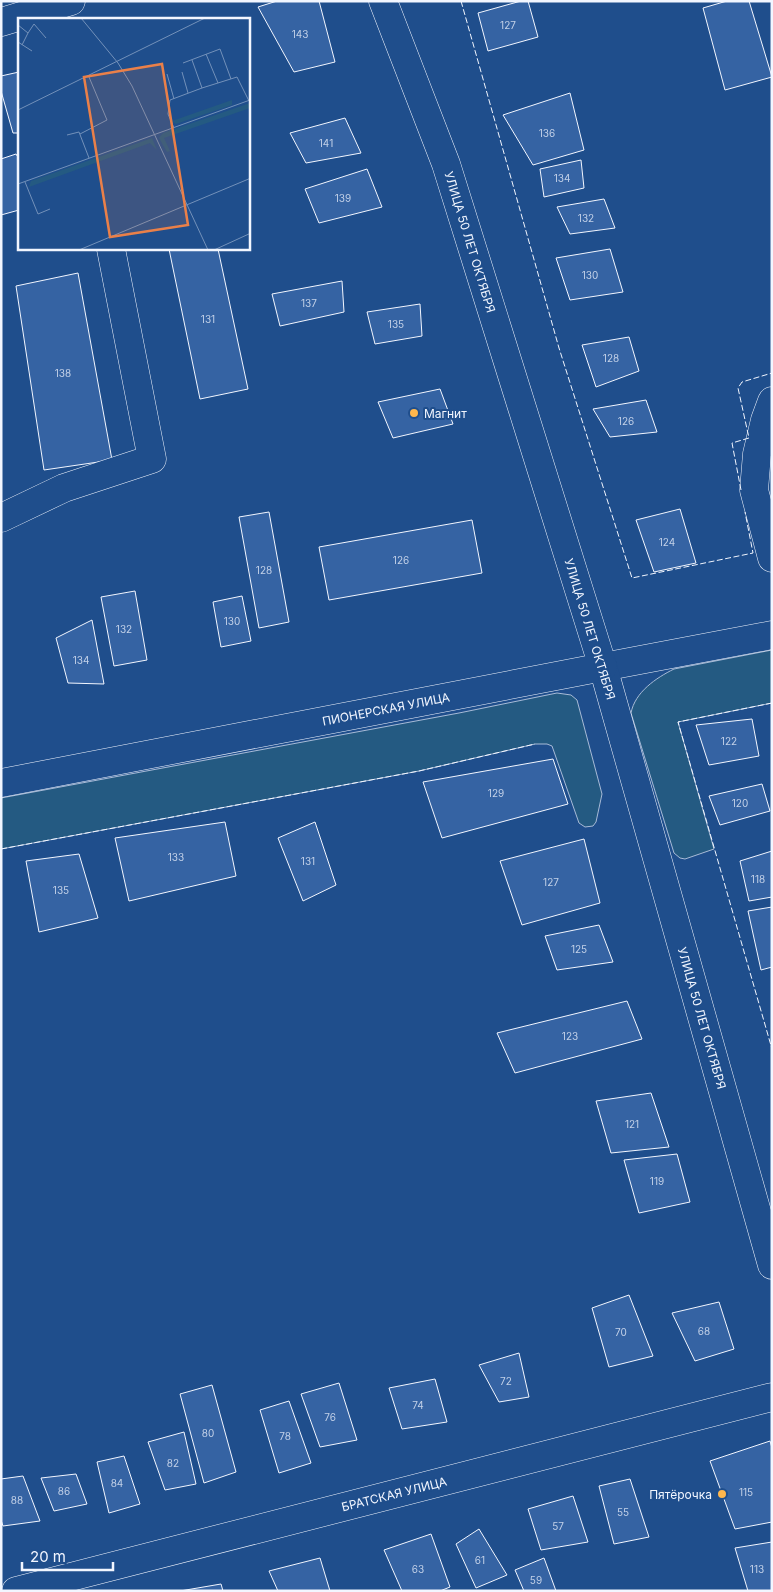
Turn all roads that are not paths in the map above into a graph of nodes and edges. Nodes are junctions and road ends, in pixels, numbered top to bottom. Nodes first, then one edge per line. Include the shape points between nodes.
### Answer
1 (382, 1) edge
2 (58, 9) edge
3 (18, 18) edge
4 (19, 18) edge
5 (1, 22) edge
6 (111, 250) edge
7 (772, 401) edge
8 (1, 518) edge
9 (772, 558) edge
10 (772, 635) edge
11 (603, 667) junction
12 (1, 784) edge
13 (772, 1265) edge
14 (772, 1397) edge
15 (16, 1591) edge

1 - 11 main road, УЛИЦА 50 ЛЕТ ОКТЯБРЯ via 446,164
2 - 4 main road
3 - 5 main road
6 - 8 main road via 152,459 64,488
7 - 9 main road via 756,454 754,490
10 - 11 main road, ПИОНЕРСКАЯ УЛИЦА
11 - 12 main road, ПИОНЕРСКАЯ УЛИЦА
11 - 13 main road, УЛИЦА 50 ЛЕТ ОКТЯБРЯ
14 - 15 main road, БРАТСКАЯ УЛИЦА

